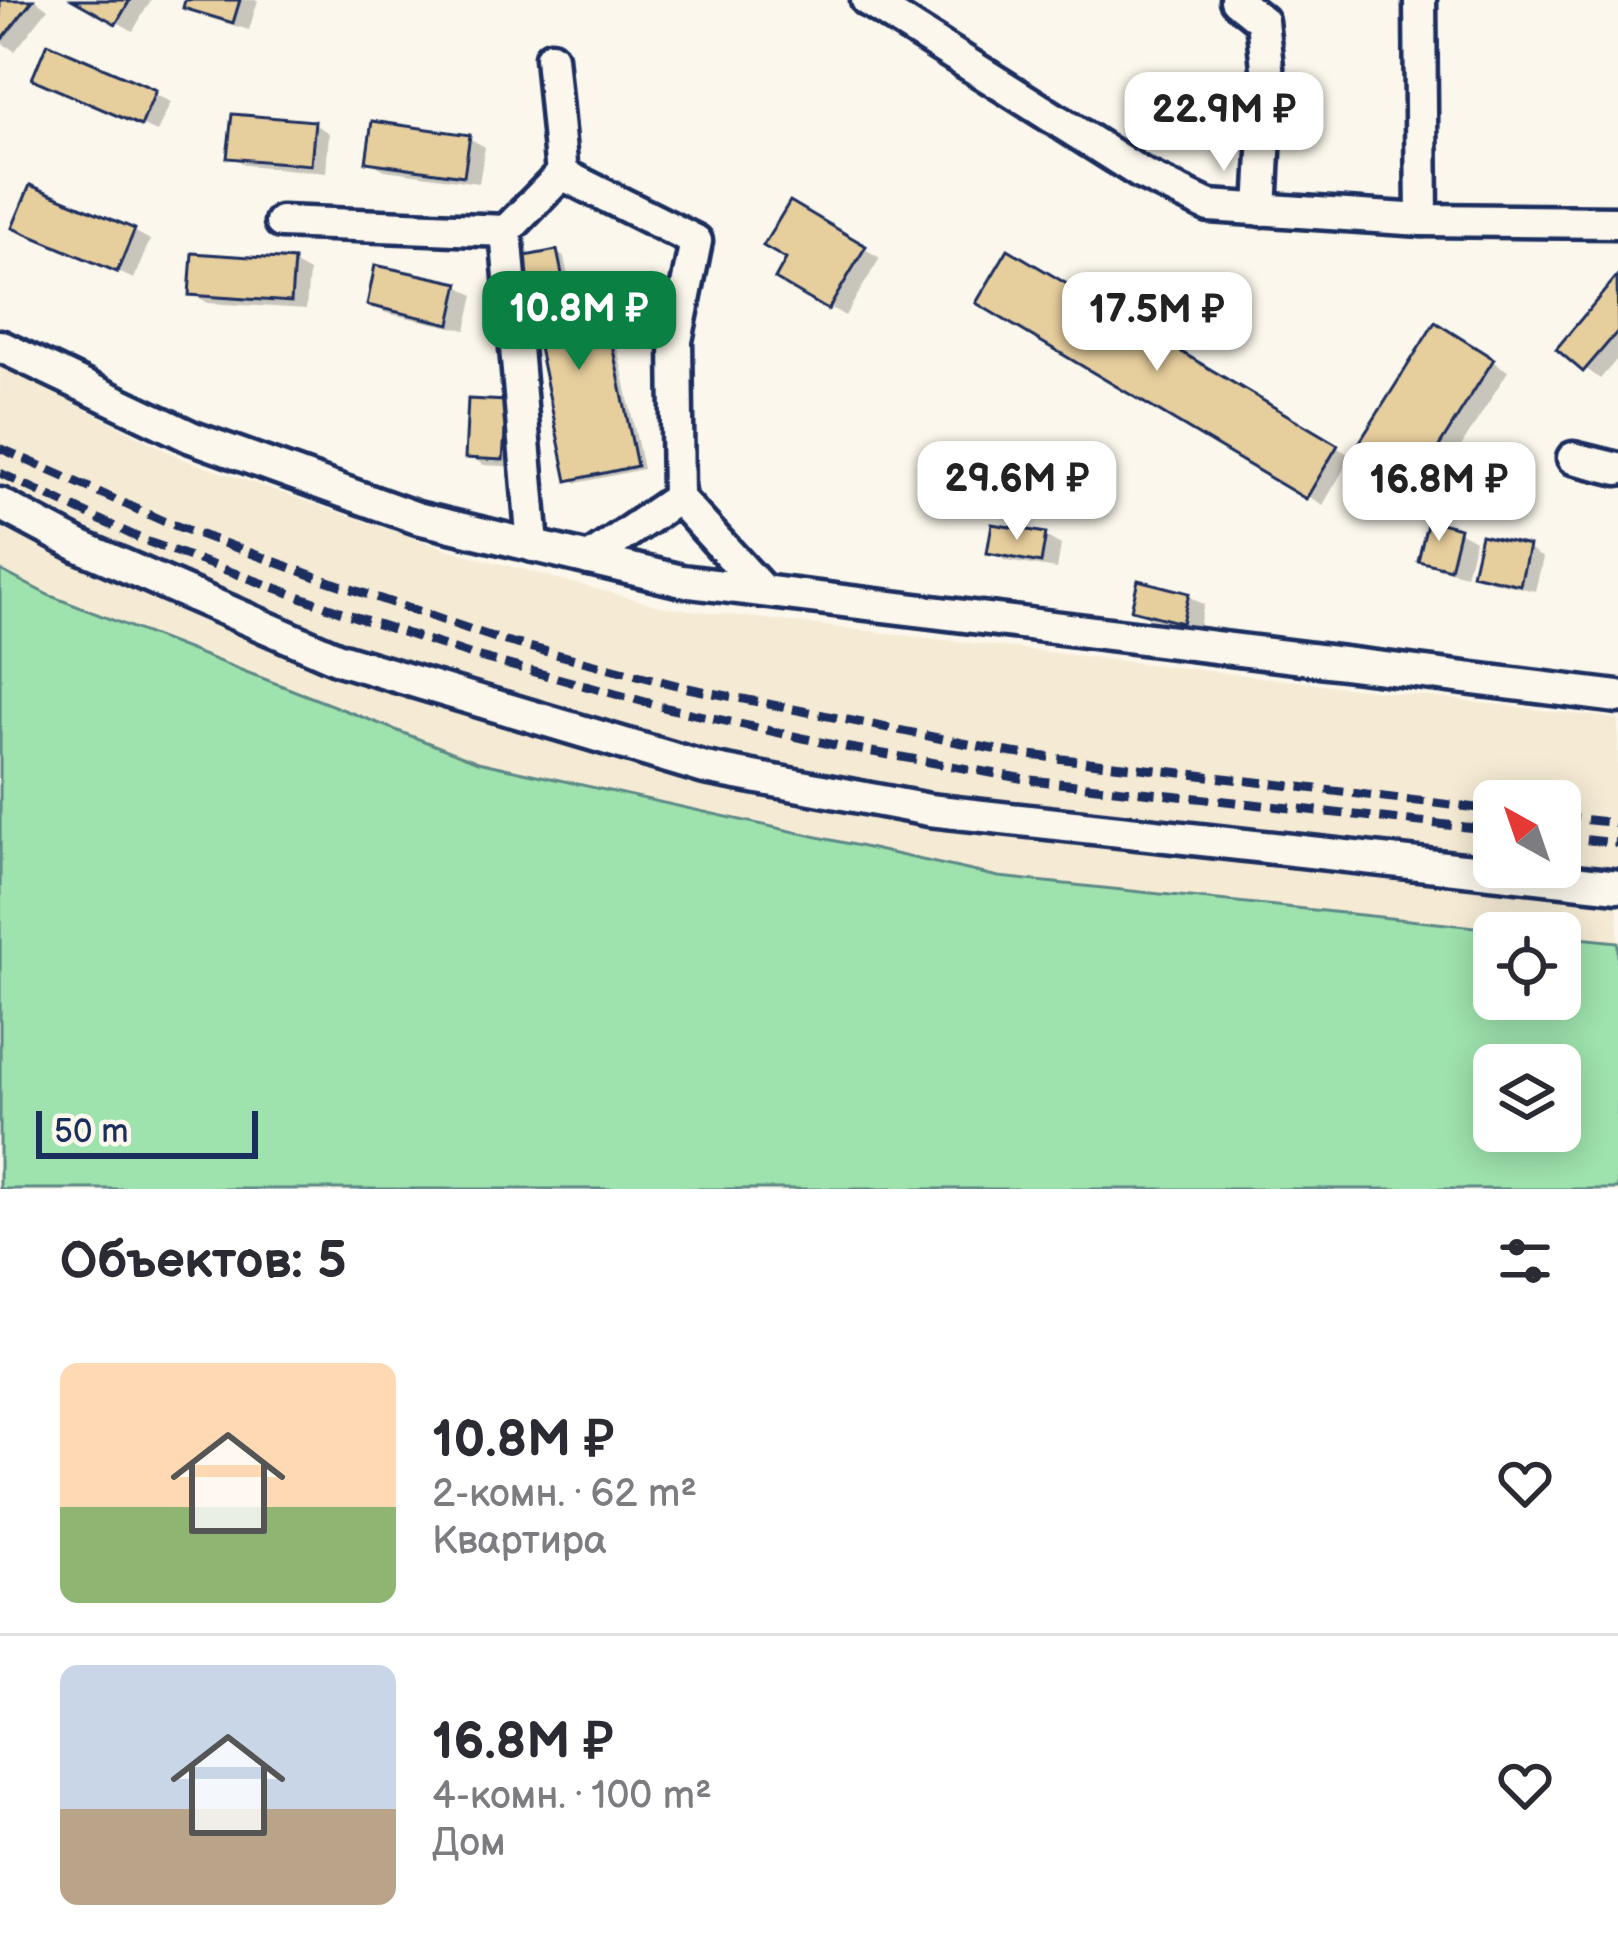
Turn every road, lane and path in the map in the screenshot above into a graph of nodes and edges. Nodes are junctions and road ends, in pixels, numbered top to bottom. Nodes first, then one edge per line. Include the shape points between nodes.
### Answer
1 (867, 0) edge
2 (1236, 0) edge
3 (1420, 0) edge
4 (911, 13) edge
5 (551, 57) dead end
6 (562, 174) junction
7 (1261, 210) junction
8 (1422, 220) junction
9 (281, 222) dead end
10 (1618, 222) edge
11 (506, 231) junction
12 (0, 346) edge
13 (1573, 458) dead end
14 (1618, 469) edge
15 (678, 498) junction
16 (0, 504) edge
17 (533, 546) junction
18 (589, 559) junction
19 (763, 591) junction
20 (1618, 694) edge
21 (1618, 886) edge

1 - 4 street
2 - 7 street via 1262,21 1268,76
3 - 8 street
4 - 7 street via 1142,174 1209,206
5 - 6 street
6 - 11 street
6 - 15 street via 696,241 676,341
7 - 8 street
8 - 10 street
9 - 11 street
11 - 17 street
12 - 17 street via 191,437 417,518
13 - 14 street
15 - 18 street
15 - 19 street
16 - 21 street via 339,659 705,768 929,810
17 - 18 street
18 - 19 street
19 - 20 street

